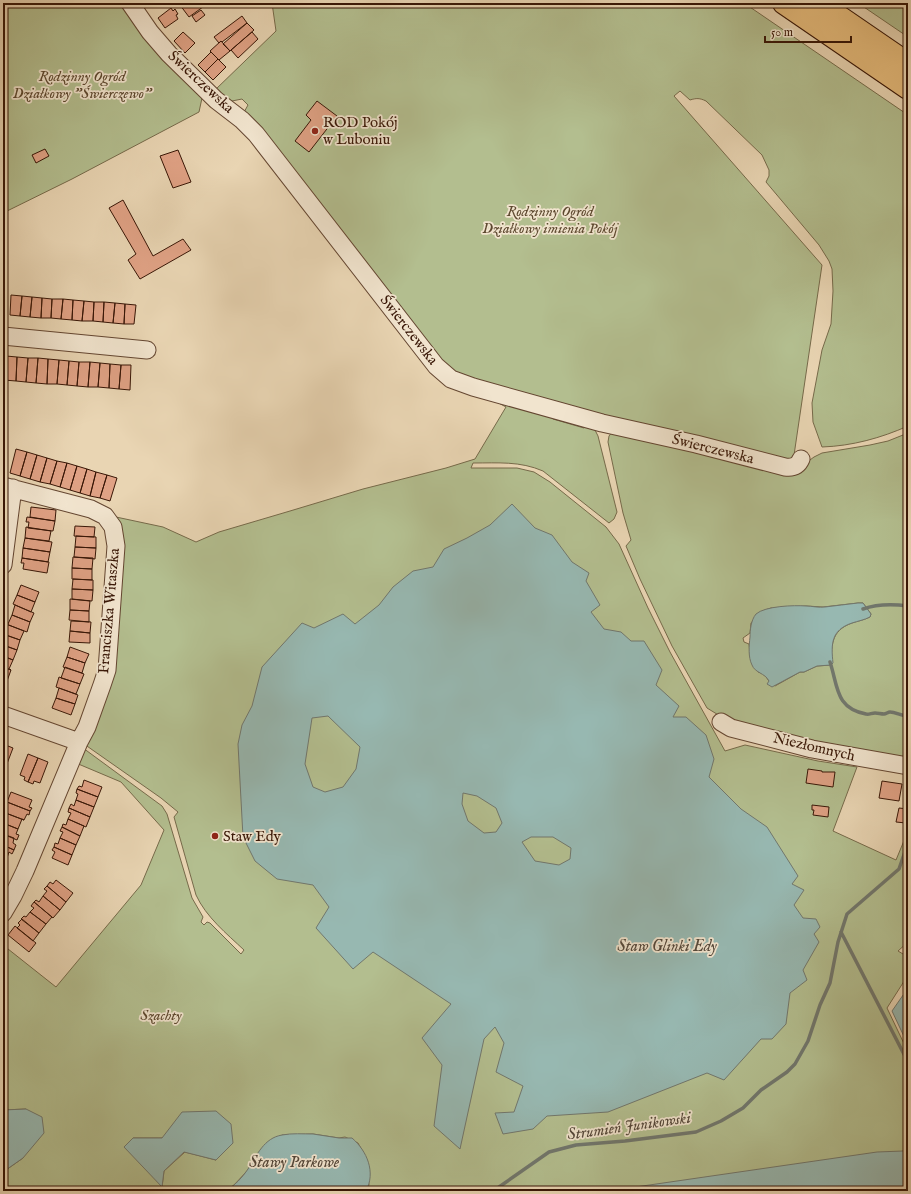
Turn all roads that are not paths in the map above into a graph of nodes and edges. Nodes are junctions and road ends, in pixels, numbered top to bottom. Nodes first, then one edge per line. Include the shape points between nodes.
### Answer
1 (130, 3) edge
2 (784, 3) edge
3 (819, 3) edge
4 (908, 64) edge
5 (908, 88) edge
6 (3, 336) edge
7 (146, 350) dead end
8 (801, 459) dead end
9 (8, 487) edge
10 (3, 565) edge
11 (3, 715) edge
12 (722, 722) dead end
13 (79, 742) junction
14 (908, 766) edge
15 (8, 894) edge
16 (3, 913) edge

1 - 8 street, Świerczewska via 169,54 216,100 256,134 436,366 451,379 602,423 696,444 785,468 795,466
2 - 5 highway
3 - 4 highway
6 - 7 street
9 - 10 street
9 - 13 street, Franciszka Witaszka via 92,509 105,516 113,527 116,546 107,670 87,727
11 - 13 street
12 - 14 street, Niezłomnych via 731,728 812,749
13 - 15 street, Franciszka Witaszka
15 - 16 street, Franciszka Witaszka

